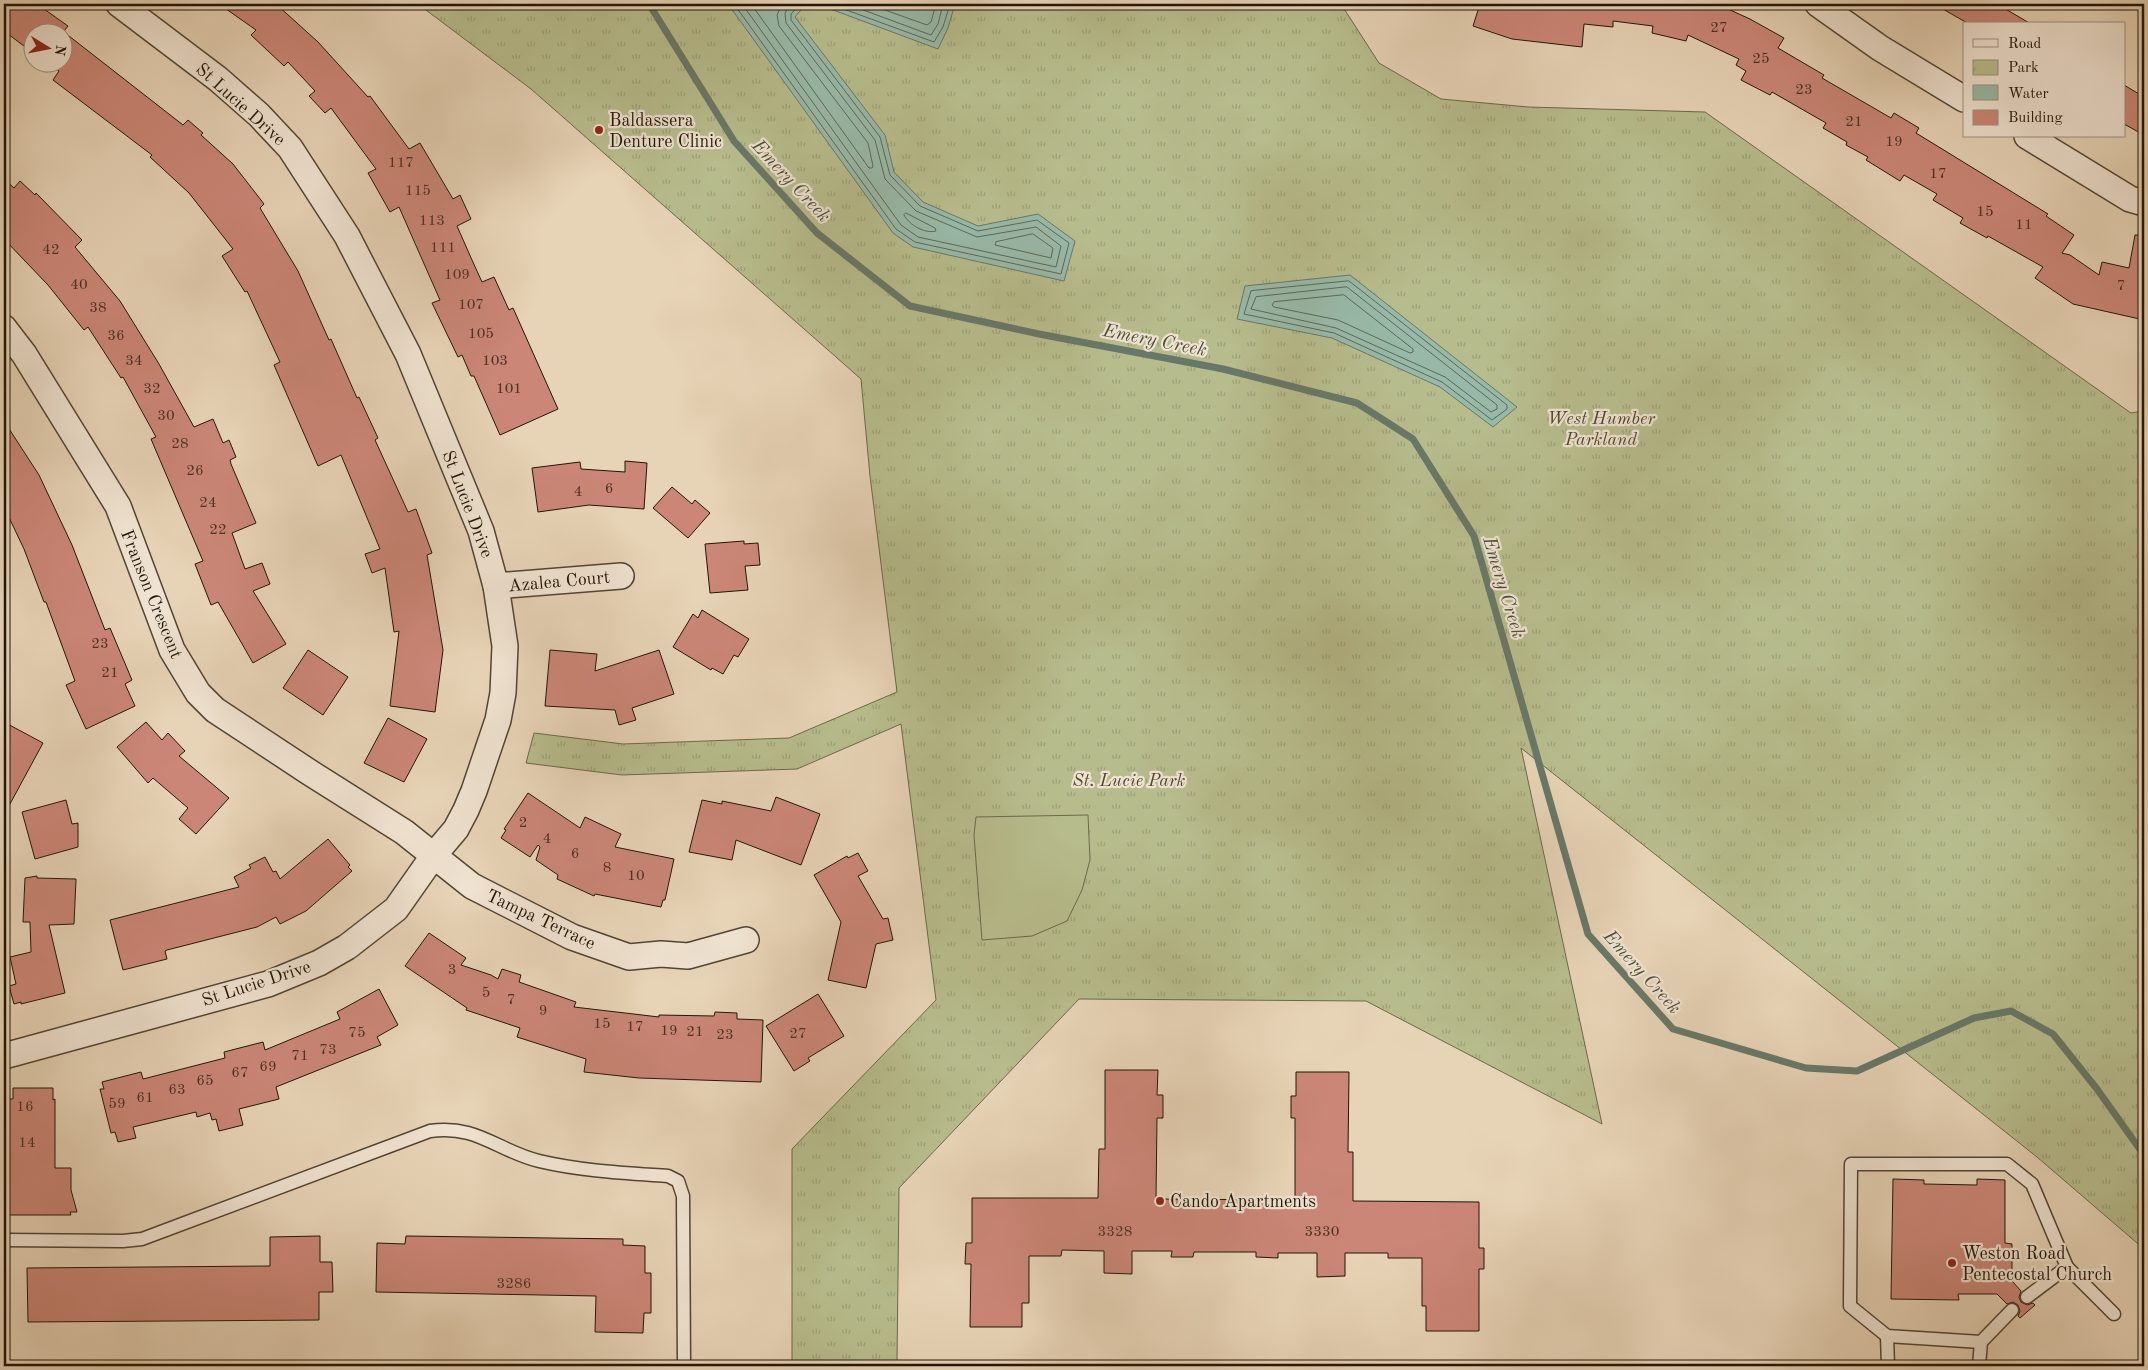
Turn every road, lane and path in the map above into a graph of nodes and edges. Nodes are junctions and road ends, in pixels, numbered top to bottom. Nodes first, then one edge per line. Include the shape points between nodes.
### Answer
1 (119, 4) edge
2 (1818, 4) edge
3 (1963, 98) edge
4 (2030, 138) edge
5 (2144, 203) edge
6 (4, 328) edge
7 (622, 576) dead end
8 (496, 586) junction
9 (434, 855) junction
10 (746, 940) dead end
11 (4, 1056) edge
12 (4, 1240) edge
13 (2066, 1267) junction
14 (2027, 1296) dead end
15 (2012, 1310) dead end
16 (2114, 1314) dead end
17 (1887, 1336) junction
18 (1981, 1342) junction
19 (684, 1366) edge
20 (1888, 1366) edge
21 (1979, 1366) edge

1 - 8 street, St Lucie Drive via 218,79 259,115 290,148 312,181 347,236 408,354 481,531
2 - 3 street via 1880,48
4 - 5 street via 2130,199
6 - 9 street, Franson Crescent via 24,354 118,506 172,650 198,692 215,710 404,832
7 - 8 street, Azalea Court
8 - 9 street, St Lucie Drive via 505,646 503,694 498,720 466,810
9 - 10 street, Tampa Terrace via 472,886 572,937 629,957 688,956
9 - 11 street, St Lucie Drive via 396,909 320,963 268,984
12 - 19 lane via 123,1242 142,1239 430,1131 446,1128 468,1131 536,1160 601,1171 668,1176 678,1181 683,1196
13 - 14 lane
13 - 16 lane
13 - 17 lane via 2032,1184 2007,1164 1851,1164 1850,1306
15 - 18 lane
17 - 18 lane
17 - 20 lane
18 - 21 lane

